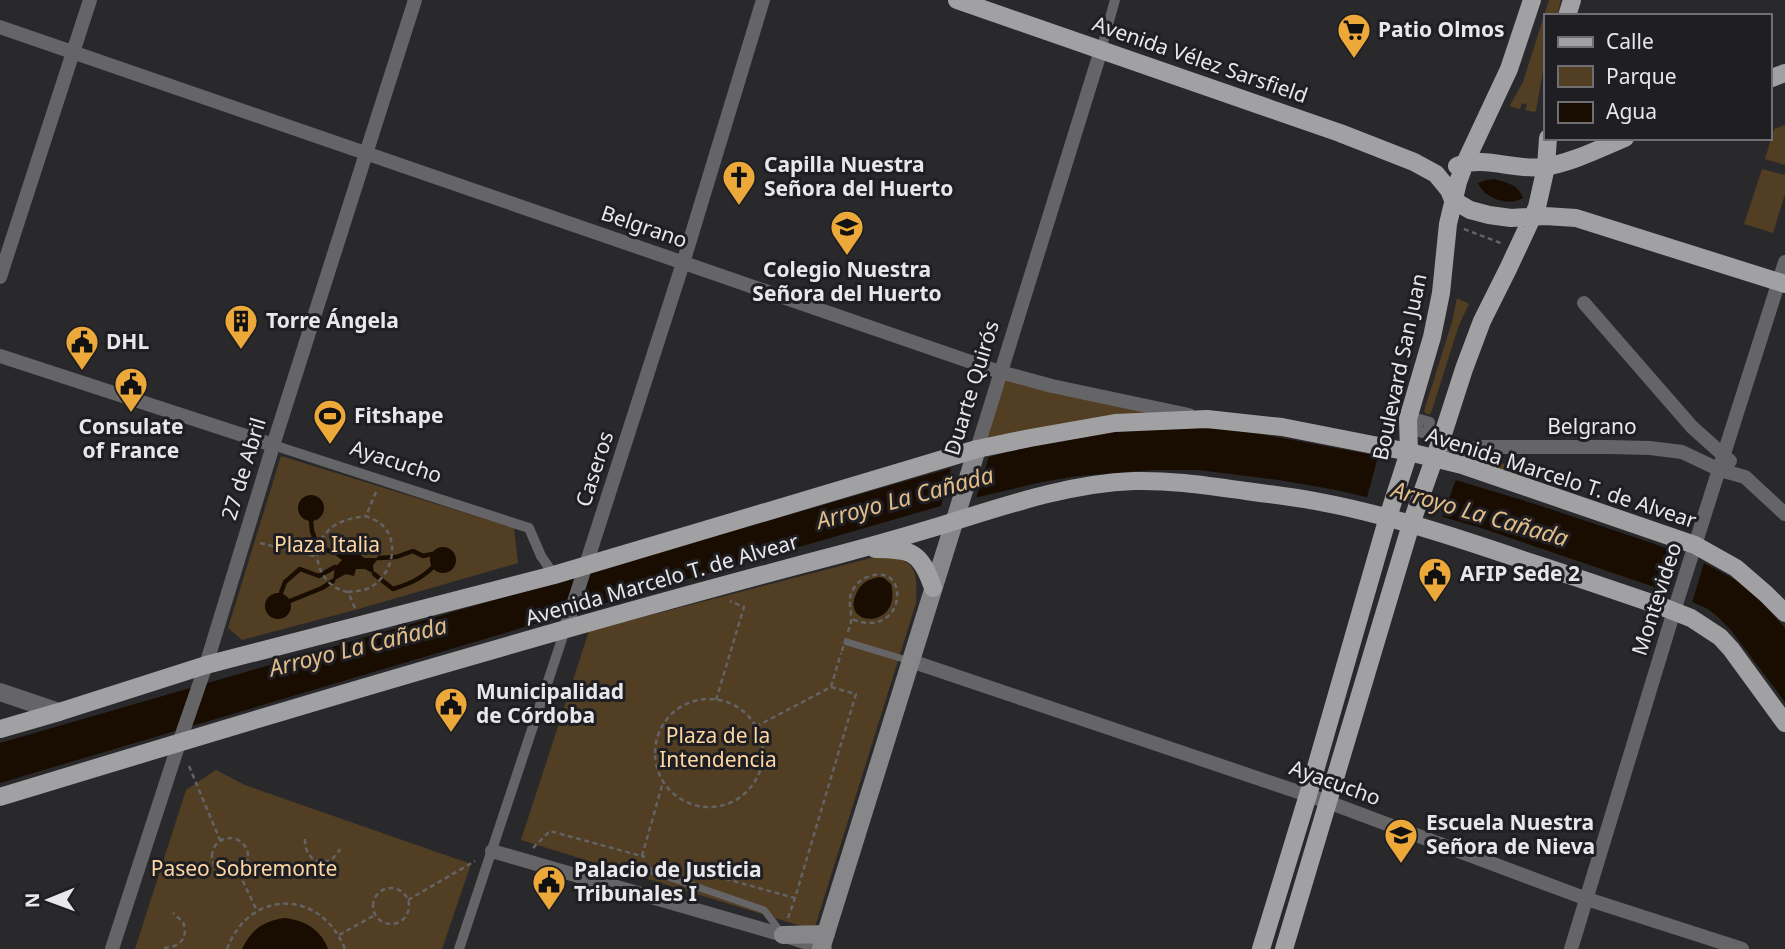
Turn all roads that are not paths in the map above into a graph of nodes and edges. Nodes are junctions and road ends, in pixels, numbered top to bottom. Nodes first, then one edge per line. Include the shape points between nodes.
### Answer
1 (90, 0) edge
2 (415, 0) edge
3 (763, 0) edge
4 (957, 0) edge
5 (1115, 0) edge
6 (1532, 0) edge
7 (0, 27) edge
8 (1101, 50) junction
9 (73, 52) junction
10 (1548, 140) edge
11 (1620, 140) edge
12 (366, 153) junction
13 (1465, 163) junction
14 (1546, 167) junction
15 (1427, 168) junction
16 (1453, 200) junction
17 (1532, 216) junction
18 (1785, 262) edge
19 (683, 263) junction
20 (0, 277) edge
21 (1782, 283) edge
22 (1584, 303) dead end
23 (0, 356) edge
24 (1000, 372) junction
25 (1207, 419) junction
26 (1692, 427) junction
27 (273, 445) junction
28 (977, 449) junction
29 (1409, 452) junction
30 (1682, 453) junction
31 (1724, 455) junction
32 (1435, 458) junction
33 (1720, 470) junction
34 (1745, 477) junction
35 (1785, 514) edge
36 (1388, 517) junction
37 (954, 522) junction
38 (1411, 524) junction
39 (1695, 545) junction
40 (861, 549) junction
41 (585, 566) junction
42 (554, 575) junction
43 (933, 588) junction
44 (1674, 611) junction
45 (1785, 613) edge
46 (565, 630) junction
47 (847, 638) road end
48 (911, 661) junction
49 (206, 665) junction
50 (0, 691) edge
51 (59, 712) junction
52 (1785, 723) edge
53 (0, 729) edge
54 (179, 743) junction
55 (1308, 795) junction
56 (0, 797) edge
57 (1328, 802) junction
58 (492, 851) junction
59 (645, 869) dead end
60 (1587, 899) junction
61 (783, 935) junction
62 (823, 945) edge
63 (112, 949) edge
64 (459, 949) edge
65 (1261, 949) edge
66 (1284, 949) edge
67 (1571, 949) edge
68 (1742, 949) edge

1 - 9 street
2 - 12 street, 27 de Abril
3 - 19 street, Caseros
4 - 8 main road, Avenida Vélez Sarsfield
5 - 8 street, Duarte Quirós
6 - 13 main road, Boulevard San Juan via 1509,69
7 - 9 street, Belgrano
8 - 15 main road, Avenida Vélez Sarsfield
8 - 24 street, Duarte Quirós
9 - 12 street, Belgrano
9 - 20 street
10 - 14 main road
11 - 14 main road, Avenida Vélez Sarsfield
12 - 19 street, Belgrano
12 - 27 street, 27 de Abril
13 - 14 main road, Avenida Vélez Sarsfield
13 - 15 main road, Avenida Vélez Sarsfield
13 - 16 main road, Boulevard San Juan
14 - 17 main road
15 - 16 main road, Avenida Vélez Sarsfield via 1443,182
16 - 17 main road via 1489,215
16 - 29 main road, Boulevard San Juan via 1432,337 1408,419
17 - 21 main road via 1576,218
17 - 32 main road via 1482,321
18 - 21 street, Montevideo
19 - 24 street, Belgrano
19 - 41 street, Caseros
21 - 31 street, Montevideo
22 - 26 street, Belgrano
23 - 27 street, Ayacucho
24 - 25 street, Belgrano
24 - 28 street, Duarte Quirós
25 - 28 main road, Avenida Marcelo T. de Alvear via 1115,423
25 - 29 main road, Avenida Marcelo T. de Alvear via 1282,426
26 - 30 street via 1693,439
26 - 31 street, Belgrano
27 - 42 street, Ayacucho via 529,528
27 - 49 street, 27 de Abril
28 - 37 main road, Duarte Quirós
28 - 41 main road, Avenida Marcelo T. de Alvear
29 - 32 main road, Avenida Marcelo T. de Alvear
29 - 36 main road, Boulevard San Juan
30 - 32 street, Belgrano via 1650,448 1480,447
30 - 33 street, Belgrano
31 - 33 street, Montevideo
31 - 34 street, Belgrano
32 - 38 main road
32 - 39 main road, Avenida Marcelo T. de Alvear
33 - 34 street, Belgrano
33 - 39 street, Montevideo
34 - 35 street, Belgrano
36 - 37 main road, Avenida Marcelo T. de Alvear via 1269,494 1133,481 1052,494
36 - 38 main road, Avenida Marcelo T. de Alvear
36 - 55 main road, Boulevard San Juan
37 - 40 main road, Avenida Marcelo T. de Alvear
37 - 43 main road, Duarte Quirós
38 - 44 main road, Avenida Marcelo T. de Alvear
38 - 57 main road
39 - 44 street, Montevideo
39 - 45 main road, Avenida Marcelo T. de Alvear via 1736,568
40 - 43 main road via 908,552 920,559
40 - 46 main road, Avenida Marcelo T. de Alvear
41 - 42 main road, Avenida Marcelo T. de Alvear
41 - 46 street, Caseros
42 - 49 main road, Avenida Marcelo T. de Alvear
43 - 48 main road, Duarte Quirós
44 - 52 main road, Avenida Marcelo T. de Alvear via 1731,649
44 - 60 street, Montevideo
46 - 54 main road, Avenida Marcelo T. de Alvear
46 - 58 street, Caseros
47 - 48 lane
48 - 55 street, Ayacucho
48 - 62 main road, Duarte Quirós
49 - 51 main road, Avenida Marcelo T. de Alvear
49 - 54 street, 27 de Abril
50 - 51 street
51 - 53 main road, Avenida Marcelo T. de Alvear
54 - 56 main road, Avenida Marcelo T. de Alvear
54 - 63 street, 27 de Abril
55 - 57 street, Ayacucho
55 - 65 main road, Boulevard San Juan
57 - 60 street, Ayacucho
57 - 66 main road
58 - 61 street
58 - 64 street, Caseros
59 - 61 lane via 764,910
60 - 67 street, Montevideo
60 - 68 street, Ayacucho
61 - 62 main road

